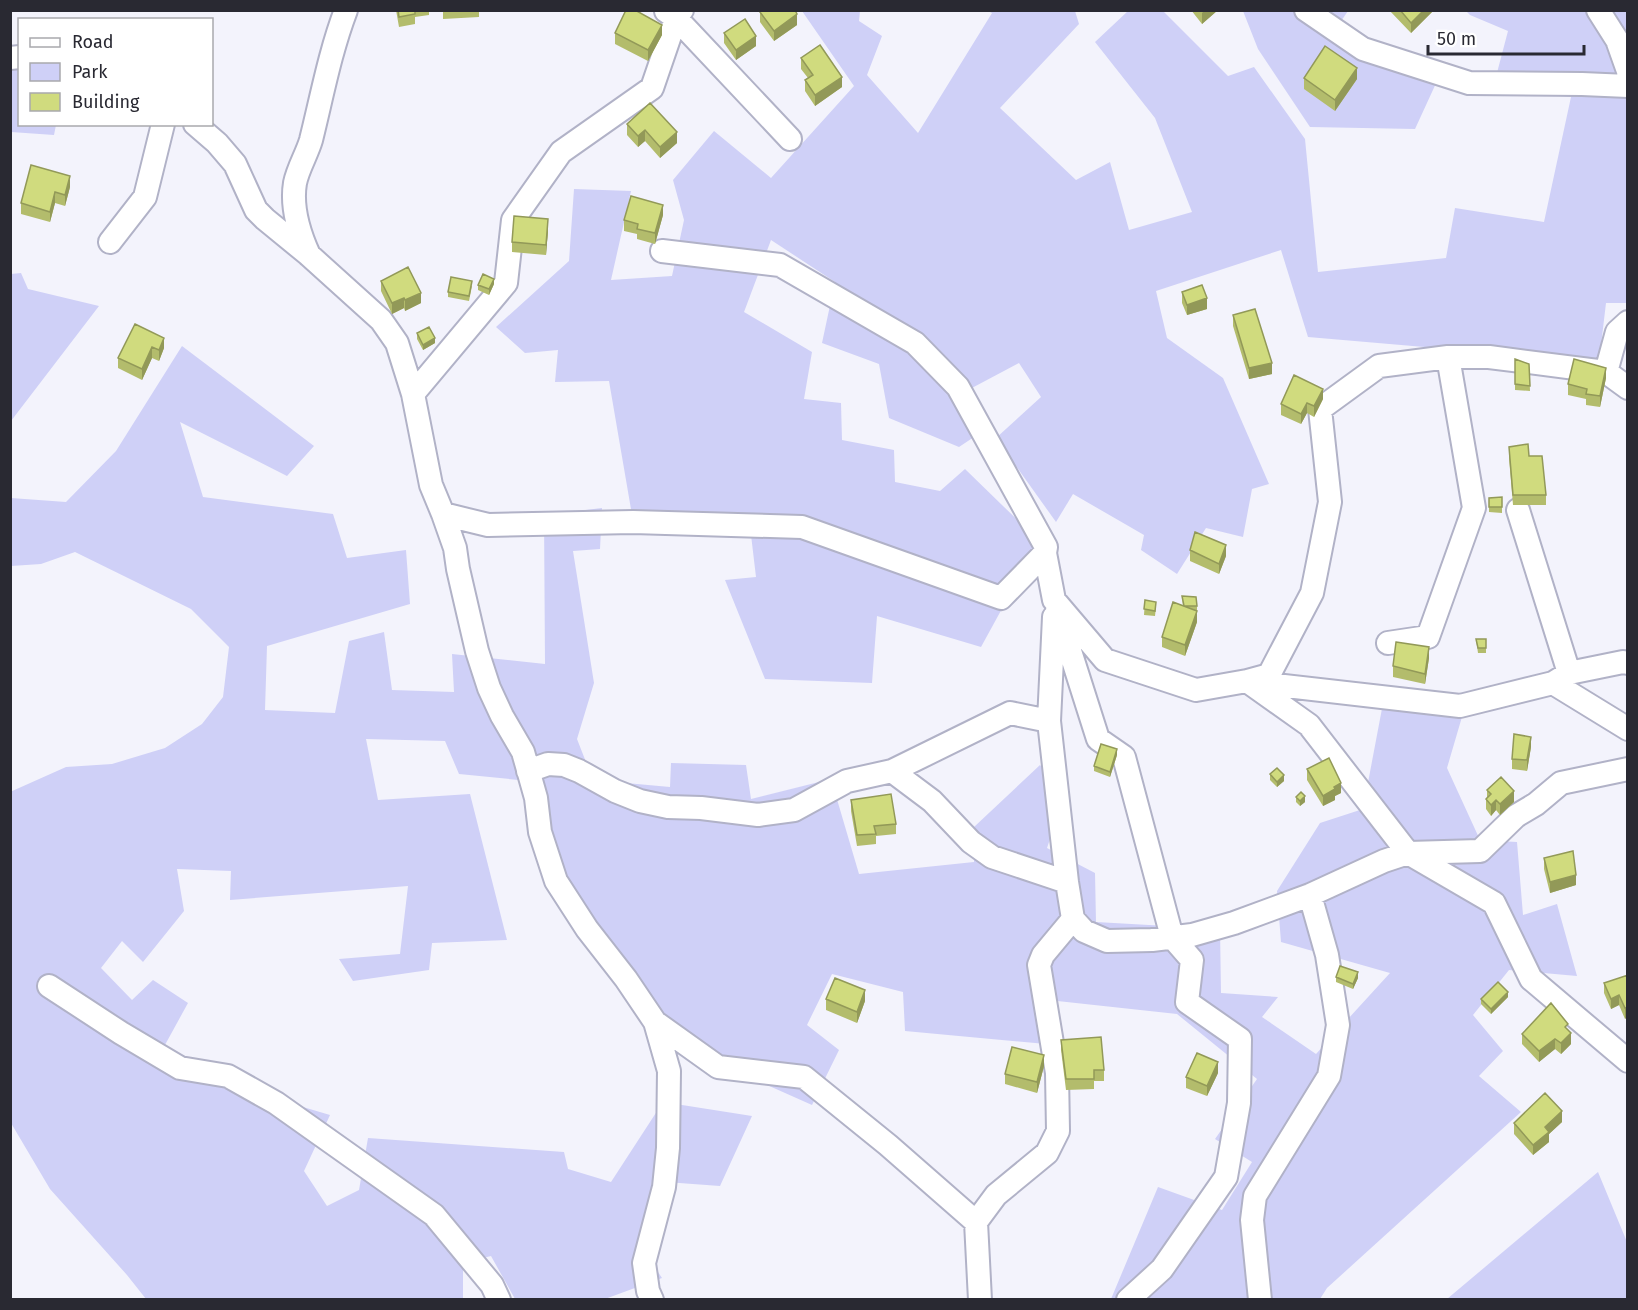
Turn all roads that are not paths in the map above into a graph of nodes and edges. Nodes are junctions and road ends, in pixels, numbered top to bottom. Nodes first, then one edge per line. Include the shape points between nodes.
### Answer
1 (346, 10) edge
2 (1306, 10) edge
3 (1598, 10) edge
4 (674, 13) edge
5 (1628, 71) edge
6 (1628, 86) edge
7 (163, 126) edge
8 (197, 126) edge
9 (790, 139) dead end
10 (110, 242) dead end
11 (662, 251) dead end
12 (309, 255) junction
13 (1628, 322) edge
14 (1448, 357) junction
15 (1606, 372) junction
16 (1628, 388) edge
17 (413, 394) junction
18 (1518, 510) dead end
19 (443, 514) junction
20 (1045, 553) junction
21 (1054, 600) junction
22 (1388, 643) dead end
23 (1628, 663) edge
24 (1561, 678) junction
25 (1247, 681) junction
26 (1049, 721) junction
27 (1628, 729) edge
28 (1628, 769) edge
29 (528, 771) junction
30 (892, 771) junction
31 (1408, 853) junction
32 (1067, 882) junction
33 (1310, 896) junction
34 (1073, 919) junction
35 (1172, 937) junction
36 (49, 986) dead end
37 (656, 1022) junction
38 (1625, 1054) edge
39 (976, 1222) junction
40 (499, 1299) edge
41 (652, 1299) edge
42 (980, 1299) edge
43 (1128, 1299) edge
44 (1260, 1299) edge

1 - 12 street via 334,42 308,150 295,182 299,233
2 - 6 street via 1363,49 1468,82
3 - 5 street via 1617,40
4 - 9 street
4 - 17 street via 652,88 561,152 513,220 506,283
7 - 10 street via 145,197
8 - 12 street via 235,164 256,210
11 - 20 street via 780,265 915,343 958,387 1046,547
12 - 17 street via 381,320 397,343
13 - 15 street via 1617,332
14 - 15 street via 1489,357
14 - 22 street via 1474,508 1428,637
14 - 25 street via 1379,366 1320,409 1330,502 1312,593 1269,675
15 - 16 street
17 - 19 street via 431,485
18 - 24 street
19 - 20 street via 488,525 633,522 802,527 1001,598
19 - 29 street via 489,688 523,752
20 - 21 street
21 - 25 street via 1105,660 1196,690
21 - 26 street
21 - 35 street via 1098,739 1124,757
23 - 24 street
24 - 25 street via 1460,706
24 - 27 street
25 - 31 street via 1309,725
26 - 30 street via 1010,713
26 - 32 street
28 - 31 street via 1561,783 1516,816 1480,851
29 - 30 street via 548,764 564,765 640,801 758,815 794,810 847,781
29 - 37 street via 540,832 556,881 586,929
30 - 32 street via 932,801 971,842 992,857
31 - 33 street
31 - 38 street via 1494,903 1531,979
32 - 34 street
33 - 35 street via 1234,923
33 - 44 street via 1327,955 1338,1025 1329,1076 1255,1197 1252,1220
34 - 35 street via 1084,931 1107,940
34 - 39 street via 1039,965 1057,1073 1058,1131 1047,1153 996,1195
35 - 43 street via 1192,960 1187,1002 1240,1039 1239,1103 1226,1177 1162,1269
36 - 40 street via 180,1068 228,1076 276,1103 434,1215 492,1285
37 - 39 street via 718,1066 804,1077
37 - 41 street via 669,1071 668,1148 663,1187 644,1263
39 - 42 street

